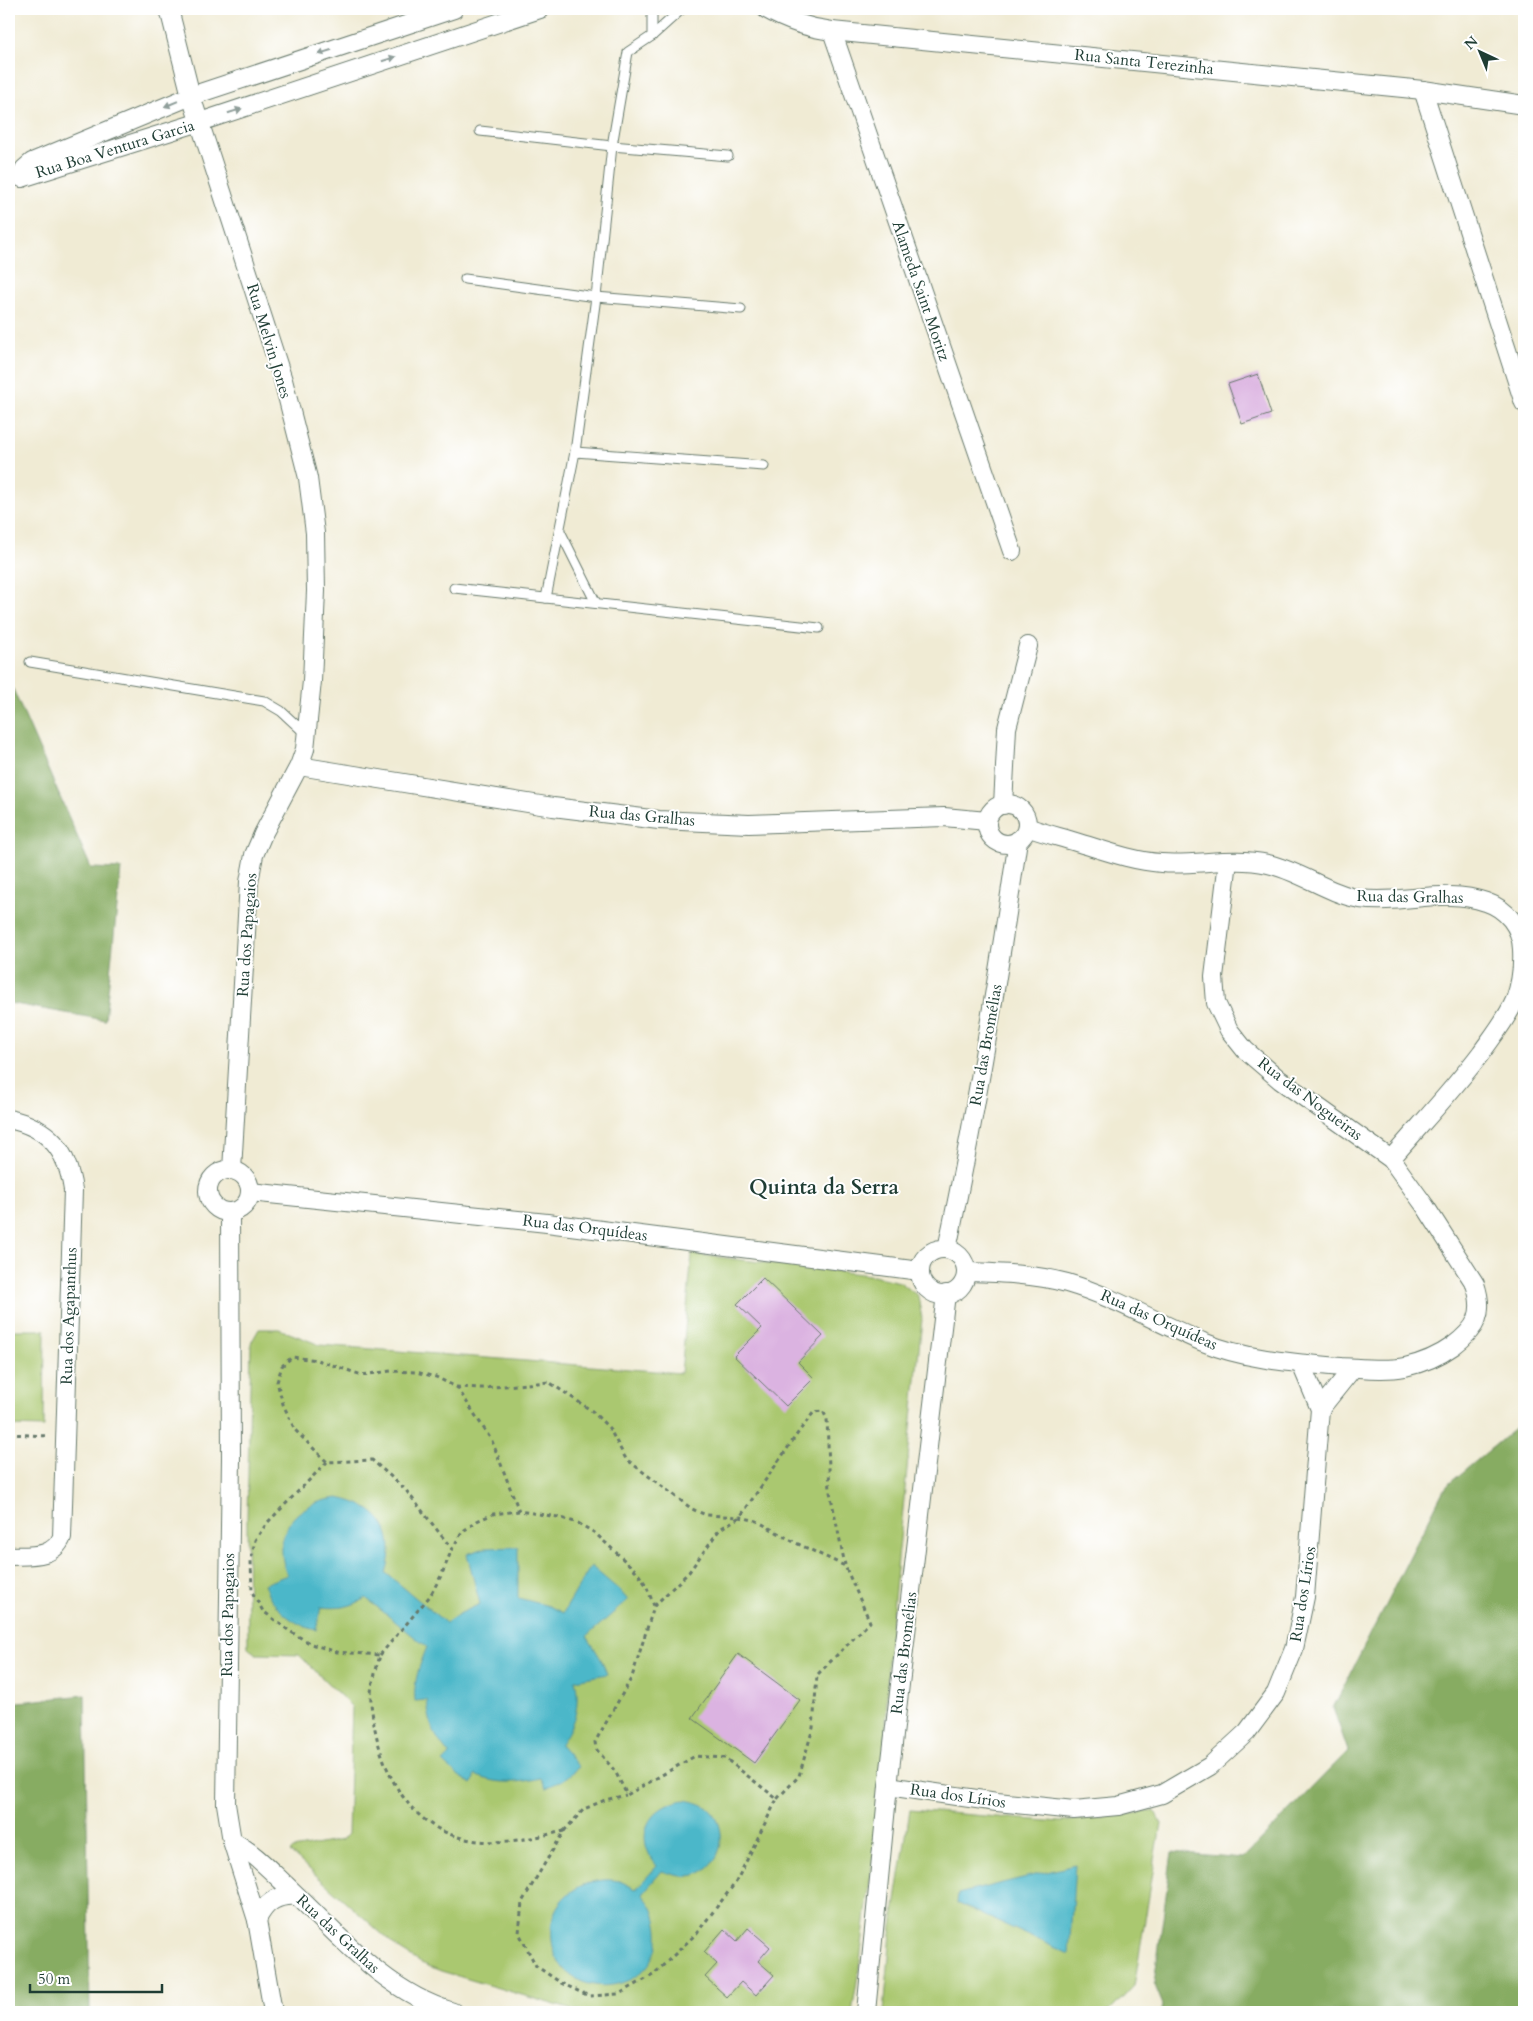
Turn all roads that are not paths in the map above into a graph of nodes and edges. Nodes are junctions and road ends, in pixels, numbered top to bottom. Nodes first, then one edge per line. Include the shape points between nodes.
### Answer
1 (169, 9) edge
2 (454, 9) edge
3 (540, 9) edge
4 (652, 9) edge
5 (682, 9) edge
6 (766, 9) edge
7 (832, 31) junction
8 (652, 36) junction
9 (1423, 90) junction
10 (191, 96) junction
11 (1524, 105) edge
12 (200, 122) junction
13 (480, 131) dead end
14 (612, 146) junction
15 (728, 156) dead end
16 (15, 180) edge
17 (465, 279) dead end
18 (596, 297) junction
19 (741, 309) dead end
20 (1524, 403) edge
21 (575, 452) junction
22 (764, 466) dead end
23 (560, 530) junction
24 (1012, 551) dead end
25 (454, 588) dead end
26 (546, 598) junction
27 (596, 603) junction
28 (818, 628) dead end
29 (1028, 646) dead end
30 (30, 662) dead end
31 (312, 682) joint
32 (307, 735) junction
33 (299, 766) junction
34 (1003, 804) junction
35 (988, 820) junction
36 (1022, 834) junction
37 (1228, 860) junction
38 (9, 1118) edge
39 (1391, 1159) junction
40 (232, 1170) junction
41 (250, 1192) junction
42 (230, 1212) junction
43 (947, 1249) junction
44 (920, 1271) junction
45 (966, 1272) junction
46 (946, 1294) junction
47 (1301, 1364) junction
48 (1353, 1368) junction
49 (1320, 1409) junction
50 (9, 1556) edge
51 (888, 1786) junction
52 (232, 1841) junction
53 (298, 1896) junction
54 (257, 1920) junction
55 (273, 2012) edge
56 (453, 2012) edge
57 (866, 2012) edge

1 - 10 street, Rua Melvin Jones
2 -> 10 street, Rua Boa Ventura Garcia
12 -> 3 street, Rua Boa Ventura Garcia
4 - 8 lane
5 - 8 lane
6 - 7 street, Rua Santa Terezinha via 794,23
7 - 9 street, Rua Santa Terezinha
7 - 24 street, Alameda Saint Moritz
8 - 14 lane via 628,52
9 - 11 street, Rua Santa Terezinha
9 - 20 street
10 - 12 street, Rua Melvin Jones
10 -> 16 street, Rua Boa Ventura Garcia via 32,162
12 - 16 street, Rua Boa Ventura Garcia
12 - 31 street, Rua Melvin Jones via 283,380 308,478 315,533
13 - 14 lane
14 - 15 lane
14 - 18 lane
17 - 18 lane
18 - 19 lane
18 - 21 lane
21 - 22 lane
21 - 23 lane
23 - 26 lane
23 - 27 lane
25 - 26 lane
26 - 27 lane
27 - 28 lane
29 - 34 street via 1007,728
30 - 32 lane via 264,701 281,711
31 - 32 street, Rua dos Papagaios
32 - 33 street, Rua dos Papagaios
33 - 35 street, Rua das Gralhas via 553,807 658,820 749,824 944,817
33 - 40 street, Rua dos Papagaios via 263,834 254,855 249,882
34 - 35 street via 990,813
34 - 36 street via 1018,807 1023,812
35 - 36 street via 990,835 1004,844
36 - 37 street, Rua das Gralhas via 1153,862
36 - 43 street, Rua das Bromélias via 992,1015
37 - 39 street, Rua das Nogueiras via 1214,977 1216,1003 1229,1030 1245,1050 1280,1080
37 - 39 street, Rua das Gralhas via 1268,864 1340,894 1362,899 1447,896 1480,900 1499,908 1519,931 1523,967 1515,999 1506,1017 1462,1078
38 - 50 street, Rua dos Agapanthus via 43,1132 62,1154 73,1190 63,1529 59,1545 50,1552
39 - 48 street, Rua das Orquídeas via 1471,1277 1479,1296 1480,1310 1476,1324 1467,1335 1431,1359 1404,1367
40 - 41 street via 245,1178
40 - 42 street via 217,1173 208,1186 210,1202 222,1212
41 - 42 street via 244,1206
41 - 44 street, Rua das Orquídeas via 547,1223
42 - 52 street, Rua dos Papagaios via 231,1458 226,1804
43 - 44 street via 939,1249 925,1257
43 - 45 street via 960,1257
44 - 46 street via 925,1286 938,1294
45 - 46 street via 960,1286
45 - 47 street, Rua das Orquídeas via 1018,1274 1066,1283 1108,1297 1203,1342 1230,1351
46 - 51 street, Rua das Bromélias
47 - 48 street, Rua das Orquídeas
47 - 49 street, Rua dos Lírios
48 - 49 street
49 - 51 street, Rua dos Lírios via 1305,1597 1294,1649 1276,1693 1247,1732 1210,1766 1162,1794 1118,1806 1074,1810
51 - 57 street, Rua das Bromélias
52 - 53 street, Rua das Gralhas
52 - 54 street, Rua dos Papagaios
53 - 54 street via 273,1899 260,1911
53 - 56 street, Rua das Gralhas via 374,1969 403,1991
54 - 55 street, Rua dos Papagaios

